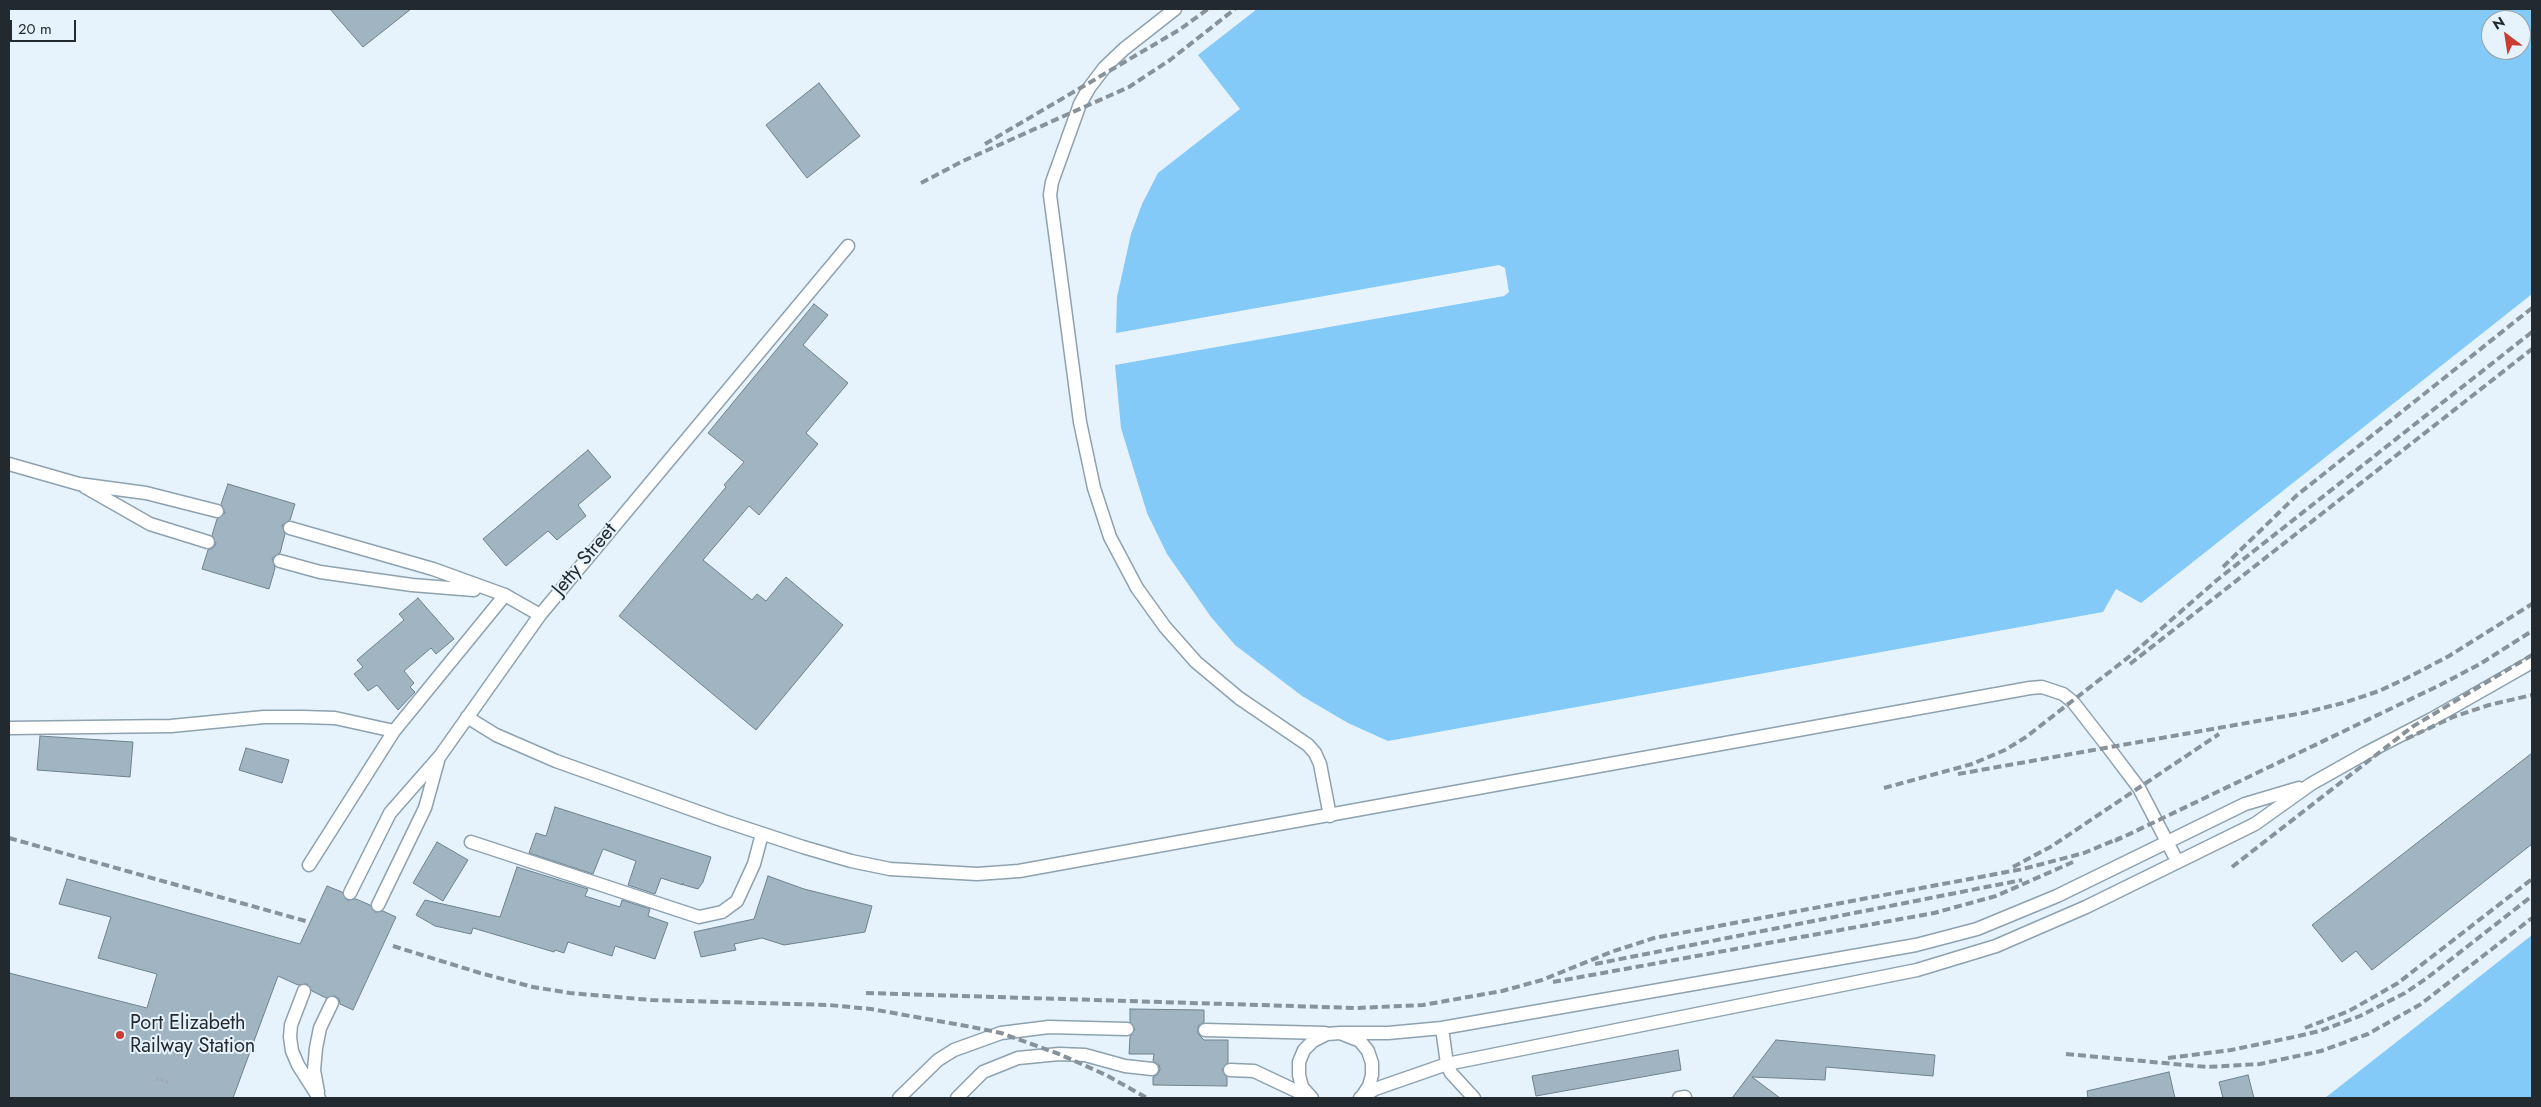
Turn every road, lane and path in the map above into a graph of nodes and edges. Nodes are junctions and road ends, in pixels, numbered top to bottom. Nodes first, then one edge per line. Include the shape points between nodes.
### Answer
1 (1175, 9) edge
2 (848, 246) dead end
3 (9, 464) edge
4 (79, 484) junction
5 (218, 511) dead end
6 (290, 528) dead end
7 (208, 542) dead end
8 (280, 561) dead end
9 (487, 590) junction
10 (505, 595) junction
11 (540, 615) junction
12 (2532, 662) edge
13 (467, 717) junction
14 (9, 728) edge
15 (394, 732) junction
16 (440, 756) junction
17 (2312, 784) junction
18 (1330, 816) junction
19 (762, 834) junction
20 (2168, 841) junction
21 (471, 842) dead end
22 (2177, 862) junction
23 (309, 865) dead end
24 (350, 893) dead end
25 (378, 905) dead end
26 (304, 991) dead end
27 (332, 1003) dead end
28 (1442, 1028) junction
29 (1127, 1029) dead end
30 (1205, 1030) dead end
31 (1333, 1033) junction
32 (1372, 1063) junction
33 (1447, 1064) junction
34 (1152, 1069) dead end
35 (1230, 1070) dead end
36 (156, 1078) dead end
37 (168, 1082) dead end
38 (1376, 1093) edge
39 (319, 1098) edge
40 (899, 1098) edge
41 (957, 1098) edge
42 (1311, 1098) edge
43 (1359, 1098) edge
44 (1474, 1098) edge

1 - 18 lane via 1124,49 1090,88 1080,104 1052,182 1050,195 1080,422 1094,488 1110,537 1137,588 1196,662 1315,753
2 - 11 lane, Jetty Street
3 - 4 lane
4 - 5 lane via 146,493
4 - 7 lane via 150,524
6 - 9 lane via 433,570
8 - 9 lane via 320,572 412,585
9 - 10 lane
10 - 11 lane
10 - 15 lane
11 - 13 lane, Jetty Street
12 - 17 lane
13 - 16 lane, Jetty Street
13 - 19 lane via 496,735 556,761
14 - 15 lane via 171,726 264,717 302,717 335,718
15 - 23 lane
16 - 24 lane, Jetty Street via 390,813
16 - 25 lane via 425,808
17 - 20 lane via 2245,804
17 - 22 lane via 2255,824
18 - 19 lane via 1019,871 977,874 852,862
18 - 20 lane via 2042,687 2063,694 2074,704 2139,788
19 - 21 lane via 754,864 737,901 722,912 699,917
20 - 22 lane
20 - 28 lane via 2057,896 1977,929 1916,944
22 - 33 lane via 2086,907 1996,946 1917,970
26 - 39 lane via 291,1025 290,1037 298,1065
27 - 39 lane via 320,1028 316,1048 314,1070
28 - 31 lane via 1388,1033
28 - 33 lane
29 - 40 lane via 1049,1027 1001,1033 954,1050 938,1060
30 - 31 lane
31 - 32 lane via 1360,1041
31 - 42 lane via 1312,1041 1299,1062 1298,1075 1302,1087
32 - 38 lane
32 - 43 lane via 1369,1086
33 - 38 lane
33 - 44 lane via 1456,1080
34 - 41 lane via 1125,1066 1086,1055 1018,1058 984,1072
35 - 42 lane via 1254,1071
36 - 37 path
38 - 43 lane

